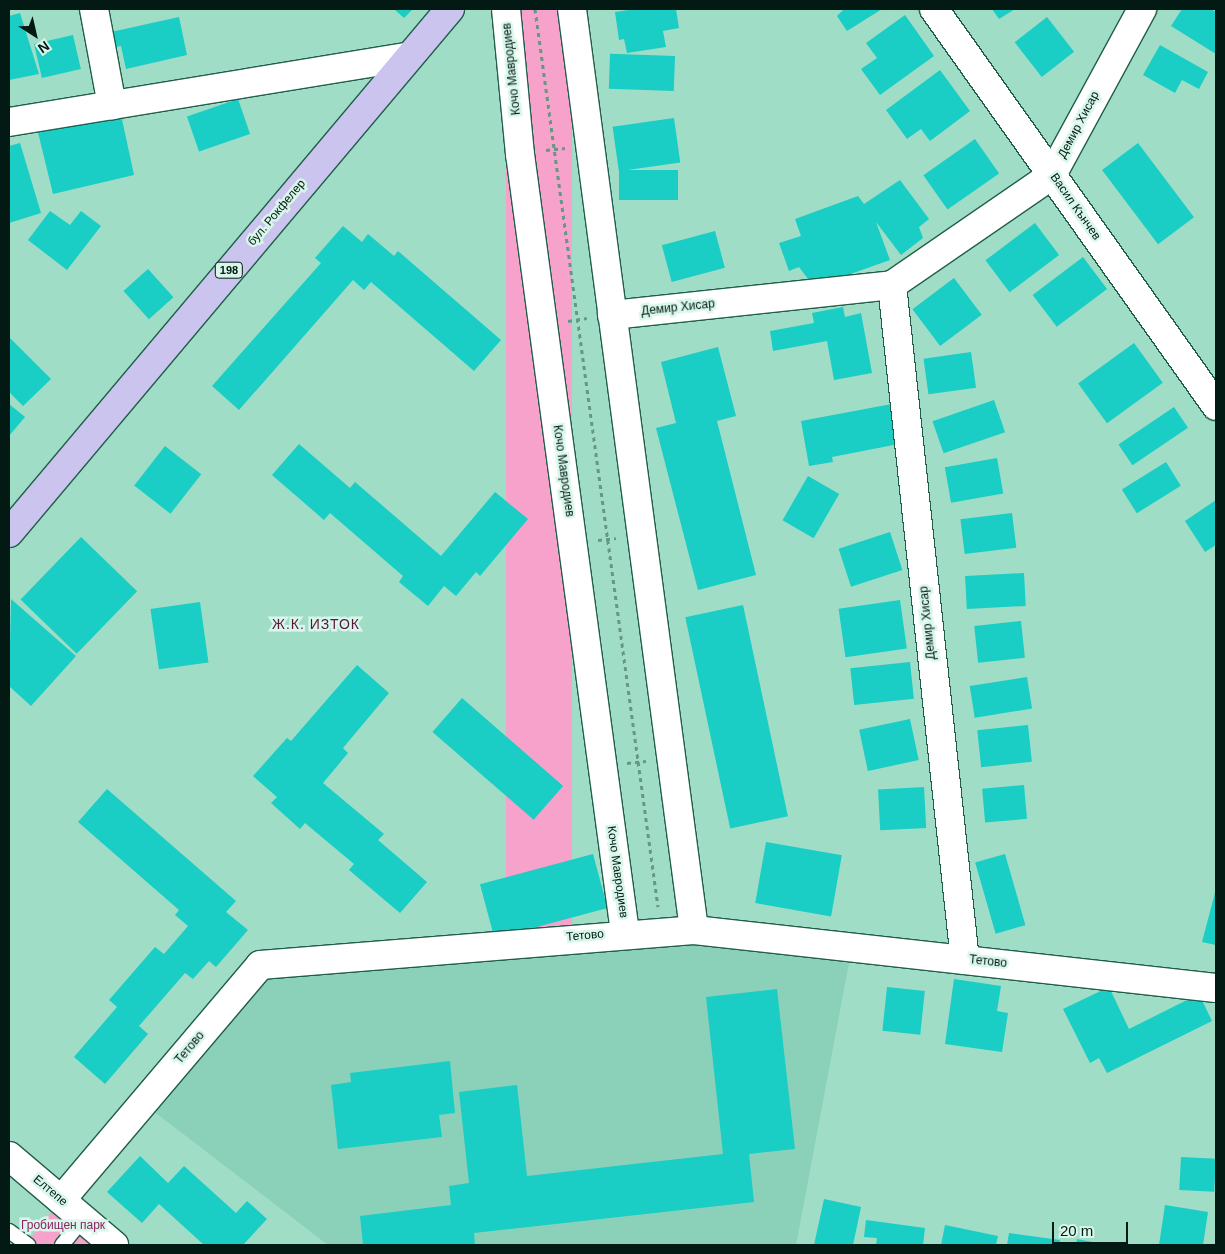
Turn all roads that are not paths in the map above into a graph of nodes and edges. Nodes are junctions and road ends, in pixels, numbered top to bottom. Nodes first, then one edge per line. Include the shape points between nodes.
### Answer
1 (94, 9) edge
2 (450, 9) edge
3 (506, 9) edge
4 (572, 9) edge
5 (934, 9) edge
6 (1142, 9) edge
7 (407, 57) junction
8 (112, 105) junction
9 (9, 122) edge
10 (1052, 174) junction
11 (892, 285) junction
12 (612, 315) junction
13 (1216, 406) edge
14 (9, 533) edge
15 (694, 930) junction
16 (625, 933) junction
17 (965, 960) junction
18 (1216, 988) edge
19 (9, 1156) edge
20 (61, 1200) junction
21 (83, 1219) junction
22 (9, 1231) edge
23 (28, 1245) edge
24 (62, 1245) edge
25 (114, 1245) edge

1 - 8 street
2 - 7 main road, бул. Рокфелер / 198
3 - 16 street, Кочо Мавродиев via 520,154
4 - 12 street
5 - 10 street, Васил Кънчев
6 - 10 street, Демир Хисар
7 - 8 street
7 - 14 main road, бул. Рокфелер / 198
8 - 9 street
10 - 11 street, Демир Хисар
10 - 13 street, Васил Кънчев
11 - 12 street, Демир Хисар
11 - 17 street, Демир Хисар
12 - 15 street
15 - 16 street, Тетово
15 - 17 street, Тетово
16 - 20 street, Тетово via 260,965
17 - 18 street, Тетово
19 - 20 street, Елтепе
20 - 21 street, Елтепе
21 - 24 lane
21 - 25 street, Елтепе
22 - 23 lane

